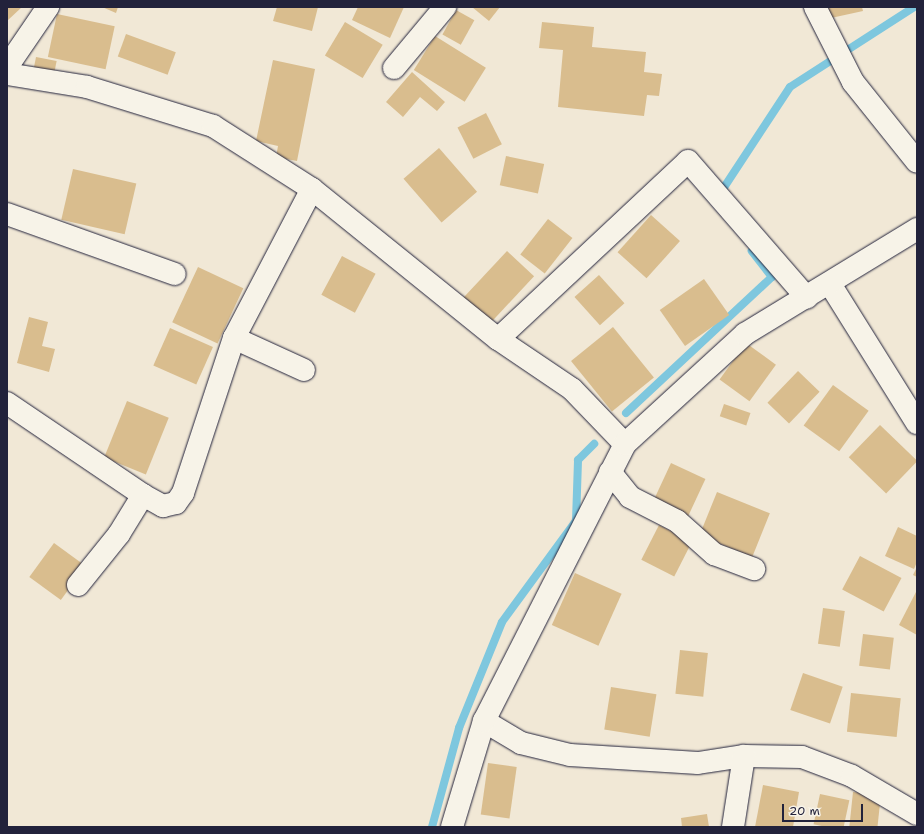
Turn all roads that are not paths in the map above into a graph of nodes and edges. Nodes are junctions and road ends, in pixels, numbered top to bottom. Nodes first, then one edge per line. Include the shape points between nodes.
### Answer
1 (48, 7) edge
2 (445, 7) edge
3 (815, 7) edge
4 (7, 67) edge
5 (394, 68) dead end
6 (7, 74) edge
7 (917, 162) edge
8 (312, 189) junction
9 (7, 214) edge
10 (917, 229) edge
11 (175, 274) dead end
12 (830, 284) junction
13 (807, 298) junction
14 (234, 338) junction
15 (498, 339) junction
16 (304, 370) dead end
17 (8, 406) edge
18 (917, 423) edge
19 (625, 444) junction
20 (610, 472) junction
21 (143, 495) junction
22 (754, 569) dead end
23 (78, 585) dead end
24 (484, 721) junction
25 (744, 756) junction
26 (917, 814) edge
27 (452, 827) edge
28 (733, 827) edge

1 - 4 street
2 - 5 street
3 - 7 street via 853,82
6 - 8 street via 87,87 213,126
8 - 14 street
8 - 15 street
9 - 11 street
10 - 12 street
12 - 13 street
12 - 18 street
13 - 15 street via 688,161
13 - 19 street via 745,334
14 - 16 street
14 - 21 street via 180,500 163,506
15 - 19 street via 572,389
17 - 21 street
19 - 20 street
20 - 22 street via 630,497 677,521 714,554
20 - 24 street
21 - 23 street via 119,534
24 - 25 street via 521,743 570,755 698,763
24 - 27 street
25 - 26 street via 802,757 852,776
25 - 28 street

